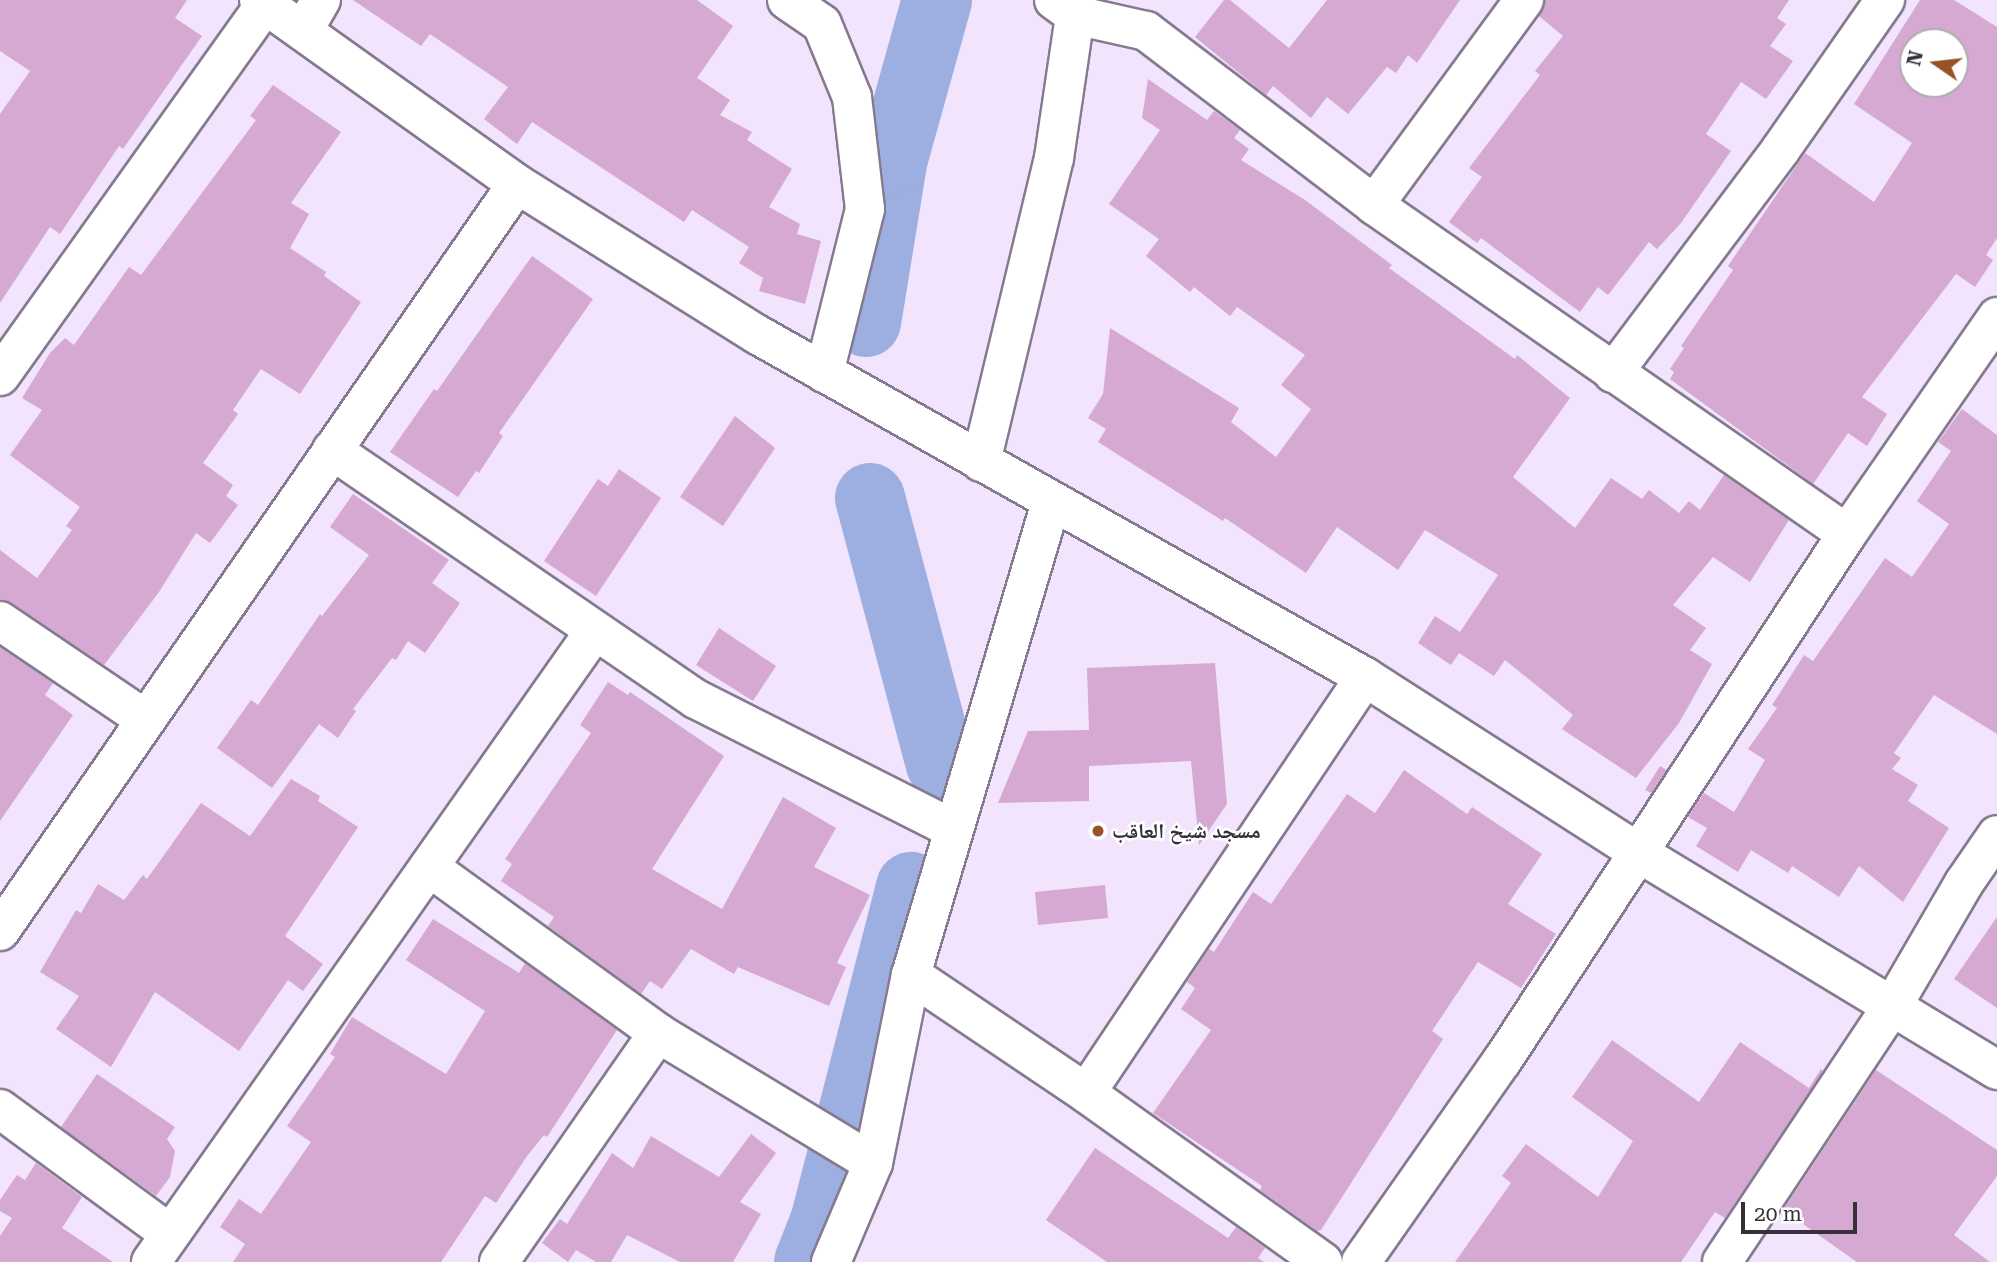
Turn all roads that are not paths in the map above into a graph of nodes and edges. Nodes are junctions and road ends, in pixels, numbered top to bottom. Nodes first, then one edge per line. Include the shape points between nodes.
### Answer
1 (787, 0) edge
2 (1524, 0) edge
3 (1885, 0) edge
4 (262, 2) edge
5 (1064, 7) edge
6 (312, 15) edge
7 (1148, 16) edge
8 (517, 184) junction
9 (1374, 205) junction
10 (1997, 317) edge
11 (824, 373) junction
12 (1613, 373) junction
13 (0, 376) edge
14 (332, 450) junction
15 (981, 462) junction
16 (1051, 502) junction
17 (1847, 534) junction
18 (0, 621) edge
19 (594, 632) junction
20 (1366, 677) junction
21 (146, 720) junction
22 (953, 830) junction
23 (1997, 835) edge
24 (1639, 853) junction
25 (429, 867) junction
26 (0, 931) edge
27 (911, 975) junction
28 (1893, 1005) junction
29 (658, 1032) junction
30 (1997, 1070) edge
31 (1086, 1093) junction
32 (0, 1109) edge
33 (873, 1163) junction
34 (161, 1248) edge
35 (499, 1262) edge
36 (831, 1262) edge
37 (1324, 1262) edge
38 (1362, 1262) edge
39 (1722, 1262) edge

1 - 11 street via 822,24 852,97 865,209
2 - 9 street
3 - 12 street via 1781,149
4 - 6 street
4 - 13 street
5 - 7 street
5 - 15 street via 1054,158
6 - 8 street
7 - 9 street
8 - 11 street
8 - 14 street
9 - 12 street
10 - 17 street
11 - 15 street
12 - 17 street
14 - 19 street
14 - 21 street
15 - 16 street
16 - 20 street
16 - 22 street
17 - 24 street
18 - 21 street
19 - 22 street via 696,699
19 - 25 street
20 - 24 street
20 - 31 street
21 - 26 street
22 - 27 street
23 - 28 street
24 - 28 street
24 - 38 street
25 - 29 street
25 - 34 street
27 - 31 street
27 - 33 street
28 - 30 street
28 - 39 street
29 - 33 street
29 - 35 street
31 - 37 street
32 - 34 street
33 - 36 street

